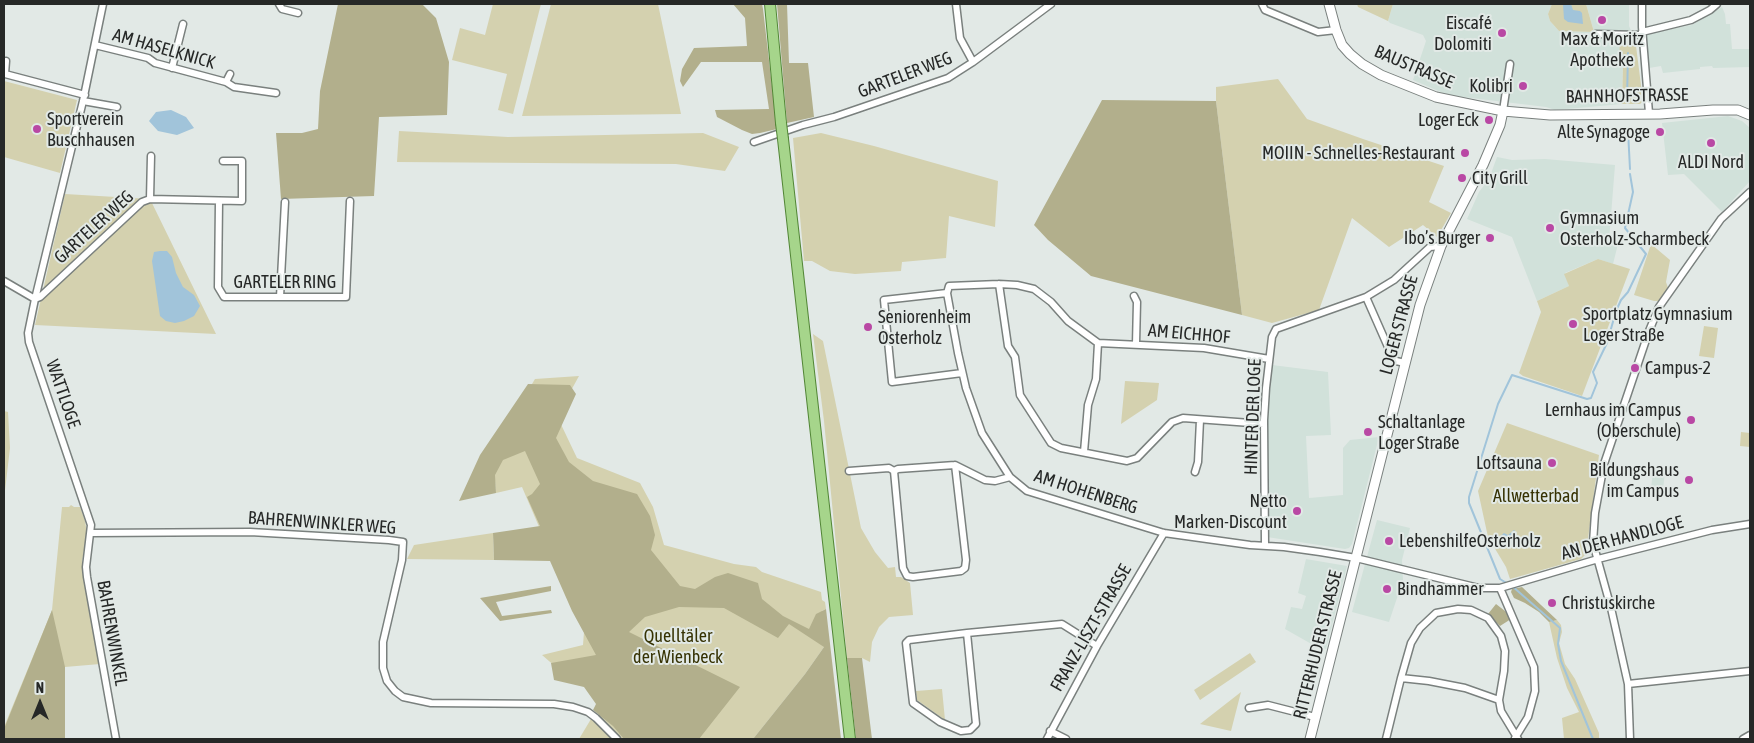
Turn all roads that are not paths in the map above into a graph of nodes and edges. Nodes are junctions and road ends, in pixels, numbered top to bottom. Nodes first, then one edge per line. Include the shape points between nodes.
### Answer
1 (103, 4) edge
2 (279, 4) edge
3 (770, 4) edge
4 (956, 4) edge
5 (1050, 4) edge
6 (1262, 4) edge
7 (1329, 4) edge
8 (1642, 4) edge
9 (1717, 4) edge
10 (298, 13) dead end
11 (182, 24) dead end
12 (1334, 26) junction
13 (1642, 33) junction
14 (1596, 34) dead end
15 (95, 45) junction
16 (6, 61) dead end
17 (973, 62) junction
18 (1510, 64) dead end
19 (172, 68) junction
20 (230, 74) dead end
21 (226, 82) junction
22 (276, 93) dead end
23 (84, 98) junction
24 (117, 108) dead end
25 (1503, 111) junction
26 (1649, 113) junction
27 (1750, 115) edge
28 (754, 142) dead end
29 (152, 156) dead end
30 (223, 161) dead end
31 (1750, 192) edge
32 (150, 200) junction
33 (350, 201) dead end
34 (219, 202) junction
35 (285, 202) dead end
36 (1441, 246) junction
37 (4, 281) edge
38 (998, 284) junction
39 (948, 289) junction
40 (1134, 296) dead end
41 (1366, 296) junction
42 (280, 297) junction
43 (35, 299) junction
44 (1098, 342) junction
45 (1136, 344) junction
46 (1269, 359) junction
47 (1405, 363) junction
48 (962, 373) junction
49 (1200, 420) junction
50 (1264, 424) junction
51 (1084, 452) junction
52 (955, 465) junction
53 (849, 471) dead end
54 (894, 471) junction
55 (1195, 472) dead end
56 (1010, 477) junction
57 (1750, 524) edge
58 (91, 533) junction
59 (1164, 533) junction
60 (1265, 545) junction
61 (1356, 558) junction
62 (1598, 558) junction
63 (1502, 588) junction
64 (968, 633) junction
65 (1097, 646) junction
66 (1750, 670) edge
67 (1401, 678) junction
68 (1628, 684) junction
69 (1499, 700) junction
70 (1249, 708) dead end
71 (1316, 717) junction
72 (1050, 731) junction
73 (1750, 735) edge
74 (116, 739) edge
75 (617, 739) edge
76 (850, 739) edge
77 (1047, 739) edge
78 (1066, 739) edge
79 (1310, 739) edge
80 (1386, 739) edge
81 (1516, 739) edge
82 (1630, 739) edge
83 (1743, 739) edge

1 - 15 street, WATTLOGE
2 - 10 street via 282,9
3 - 76 main road, bridge
4 - 17 street via 960,38
5 - 17 street, GARTELER WEG
6 - 12 street via 1265,10 1318,32
7 - 12 street, BAUSTRASSE
8 - 13 street
9 - 13 street via 1691,20
11 - 19 street
12 - 25 street, BAUSTRASSE via 1350,54 1381,75 1436,97
13 - 14 street
13 - 26 street
15 - 19 street, AM HASELKNICK via 148,58
15 - 23 street, WATTLOGE
16 - 23 street via 5,74
17 - 28 street, GARTELER WEG via 948,78
18 - 25 street
19 - 21 street, AM HASELKNICK
20 - 21 street, AM HASELKNICK
21 - 22 street, AM HASELKNICK via 234,87
23 - 24 street
23 - 43 street, WATTLOGE
25 - 26 street, BAHNHOFSTRASSE via 1550,115
25 - 36 street, LOGER STRASSE via 1489,153
26 - 27 street, BAHNHOFSTRASSE via 1738,110
29 - 32 street
30 - 34 street, GARTELER WEG via 242,161 242,202
31 - 62 street via 1720,219 1659,307 1604,464 1595,513 1594,543
32 - 34 street, GARTELER WEG
32 - 43 street, GARTELER WEG via 142,202
33 - 42 street, GARTELER RING via 346,297
34 - 42 street, GARTELER RING via 218,287 224,297
35 - 42 street
36 - 41 street, HINTER DER LOGE via 1430,247 1394,280
36 - 47 street, LOGER STRASSE
37 - 43 street
38 - 39 street
38 - 44 street via 1034,289 1068,321
38 - 51 street via 1020,395 1051,443
39 - 48 street, AM HOHENBERG
39 - 48 street via 884,300 892,382
40 - 45 street, AM EICHHOF via 1137,302
41 - 46 street, HINTER DER LOGE via 1276,329
41 - 47 street via 1392,356 1396,361
43 - 58 street, WATTLOGE via 28,333 30,342
44 - 45 street, AM EICHHOF
44 - 51 street via 1096,380 1088,405
45 - 46 street, AM EICHHOF via 1204,348
46 - 50 street, HINTER DER LOGE
47 - 61 street, LOGER STRASSE
48 - 56 street, AM HOHENBERG via 982,433
49 - 50 street
49 - 51 street via 1182,418 1172,422 1137,458 1127,461
49 - 55 street
50 - 60 street, HINTER DER LOGE
52 - 54 street
52 - 54 street via 965,568 912,577 907,576 903,568
52 - 56 street via 985,480
53 - 54 street via 889,468
56 - 59 street, AM HOHENBERG via 1027,491
57 - 62 street, AN DER HANDLOGE
58 - 74 street, BAHRENWINKEL via 86,577
58 - 75 street, BAHRENWINKLER WEG via 250,532 403,542 402,560 383,642 383,668 394,691 403,697 431,703 573,707 588,712
59 - 60 street, AM HOHENBERG
59 - 65 street, FRANZ-LISZT-STRASSE
60 - 61 street, AM HOHENBERG
61 - 63 street, AN DER HANDLOGE via 1479,588
61 - 71 street, RITTERHUDER STRASSE
62 - 63 street, AN DER HANDLOGE
62 - 68 street
63 - 81 street via 1534,668 1535,691 1528,717
64 - 64 street via 976,724 970,730 961,731 940,722 913,703 906,643
64 - 65 street via 1062,624
65 - 72 street, FRANZ-LISZT-STRASSE
66 - 68 street
67 - 69 street via 1465,688
67 - 69 street via 1411,643 1429,619 1446,610 1471,610 1488,618 1501,636 1505,651
67 - 80 street
68 - 82 street
69 - 81 street
70 - 71 street via 1268,705
71 - 79 street, RITTERHUDER STRASSE
72 - 77 street, FRANZ-LISZT-STRASSE
72 - 78 street
73 - 83 street

